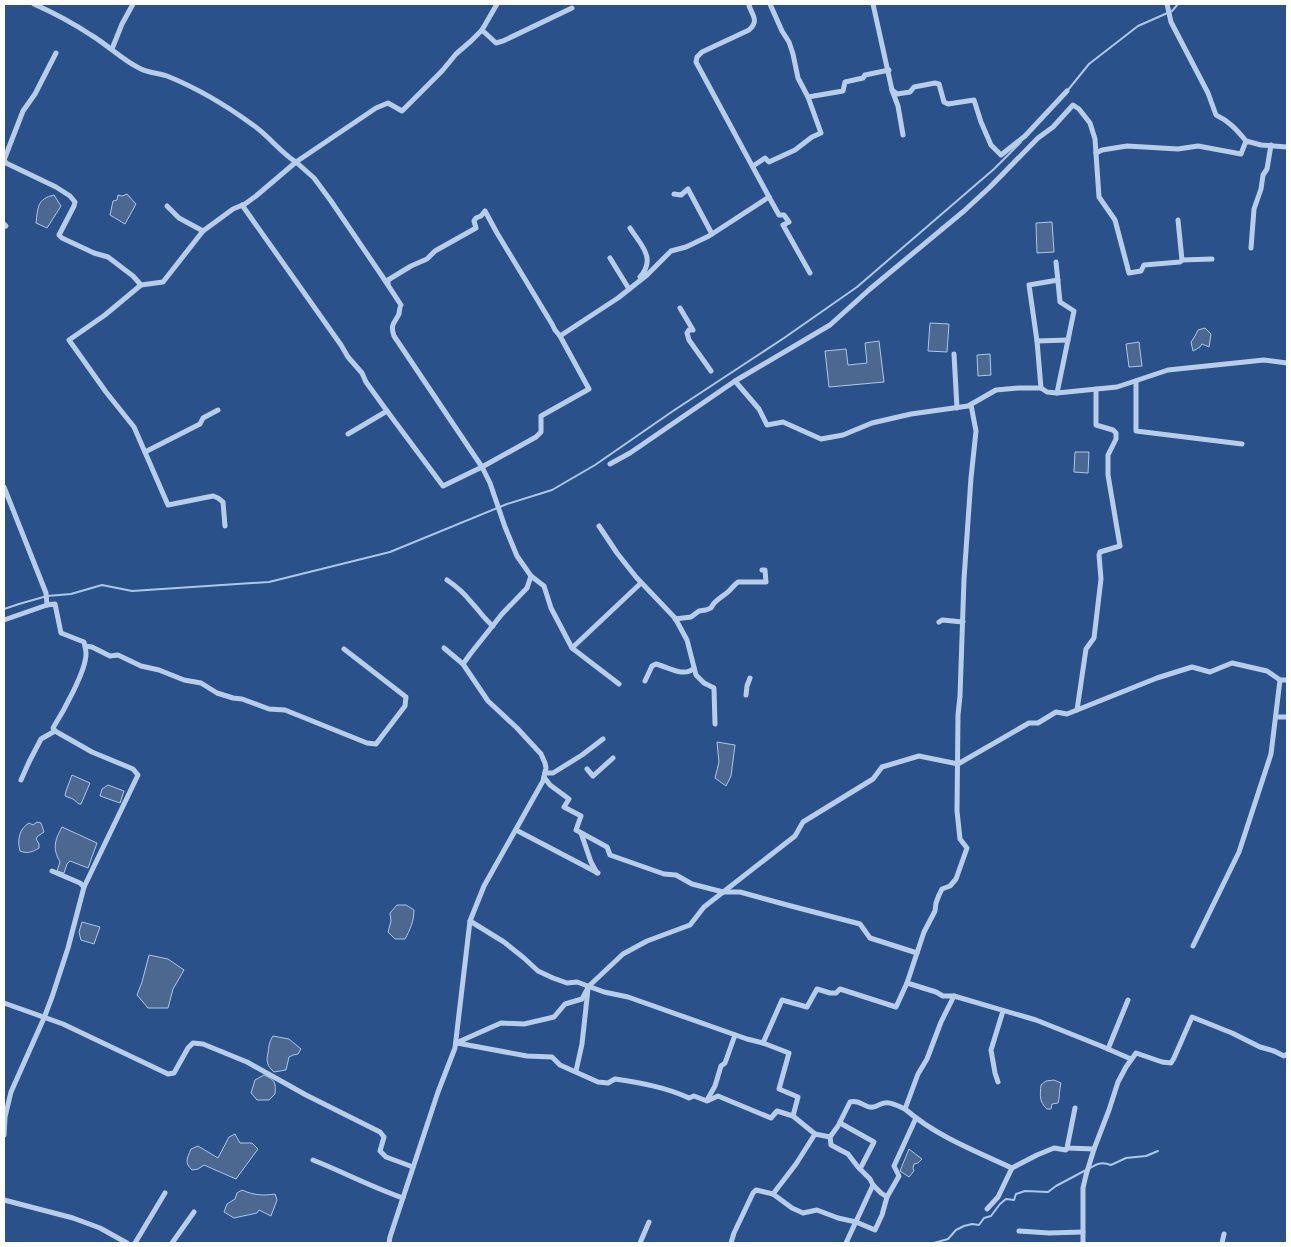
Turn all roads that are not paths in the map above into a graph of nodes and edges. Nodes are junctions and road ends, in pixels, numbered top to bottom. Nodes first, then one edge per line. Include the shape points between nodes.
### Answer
1 (34, 4) edge
2 (132, 4) edge
3 (497, 4) edge
4 (750, 4) edge
5 (770, 4) edge
6 (873, 4) edge
7 (1167, 4) edge
8 (572, 8) dead end
9 (482, 30) junction
10 (112, 49) junction
11 (56, 52) dead end
12 (889, 70) junction
13 (892, 90) junction
14 (1067, 91) dead end
15 (808, 97) junction
16 (903, 135) dead end
17 (1246, 141) junction
18 (1271, 145) junction
19 (1287, 147) edge
20 (1096, 153) junction
21 (4, 160) edge
22 (296, 162) junction
23 (753, 166) junction
24 (674, 194) dead end
25 (769, 196) junction
26 (242, 205) junction
27 (167, 206) dead end
28 (1178, 220) dead end
29 (630, 228) dead end
30 (203, 231) junction
31 (712, 234) junction
32 (1250, 248) dead end
33 (610, 258) dead end
34 (1212, 259) dead end
35 (1182, 260) junction
36 (1056, 262) dead end
37 (810, 273) dead end
38 (1058, 280) junction
39 (640, 281) junction
40 (141, 285) junction
41 (388, 285) junction
42 (629, 289) junction
43 (680, 308) dead end
44 (560, 336) junction
45 (1068, 340) junction
46 (1037, 342) junction
47 (954, 354) dead end
48 (1287, 363) edge
49 (711, 371) dead end
50 (735, 381) junction
51 (1136, 381) junction
52 (1041, 388) junction
53 (1096, 389) junction
54 (1057, 393) junction
55 (971, 405) junction
56 (957, 408) junction
57 (218, 410) dead end
58 (387, 411) junction
59 (348, 434) dead end
60 (1242, 444) dead end
61 (145, 452) junction
62 (610, 464) dead end
63 (482, 468) junction
64 (4, 487) edge
65 (225, 526) dead end
66 (599, 526) dead end
67 (762, 570) dead end
68 (532, 576) junction
69 (447, 580) dead end
70 (641, 583) junction
71 (47, 605) junction
72 (675, 619) junction
73 (4, 620) edge
74 (939, 622) dead end
75 (963, 622) junction
76 (493, 626) junction
77 (85, 646) junction
78 (444, 648) dead end
79 (572, 648) junction
80 (344, 649) dead end
81 (463, 664) junction
82 (694, 668) junction
83 (750, 678) dead end
84 (1280, 680) junction
85 (1287, 680) edge
86 (645, 681) dead end
87 (619, 684) dead end
88 (746, 695) dead end
89 (1077, 710) junction
90 (1276, 717) junction
91 (1287, 717) edge
92 (715, 724) dead end
93 (55, 732) junction
94 (603, 739) dead end
95 (613, 758) dead end
96 (958, 764) junction
97 (586, 769) dead end
98 (544, 775) junction
99 (22, 780) dead end
100 (516, 830) junction
101 (581, 833) junction
102 (52, 871) dead end
103 (84, 888) junction
104 (723, 892) junction
105 (470, 921) junction
106 (1193, 946) dead end
107 (917, 953) junction
108 (907, 983) junction
109 (589, 986) junction
110 (954, 996) junction
111 (1128, 1000) dead end
112 (4, 1003) edge
113 (1003, 1011) junction
114 (44, 1018) junction
115 (735, 1035) junction
116 (456, 1043) junction
117 (763, 1043) junction
118 (1108, 1049) junction
119 (1287, 1054) edge
120 (1130, 1060) junction
121 (576, 1072) junction
122 (998, 1082) dead end
123 (707, 1101) junction
124 (1075, 1108) dead end
125 (905, 1109) junction
126 (792, 1116) junction
127 (916, 1118) junction
128 (840, 1123) junction
129 (815, 1134) junction
130 (4, 1135) edge
131 (830, 1137) junction
132 (1067, 1148) junction
133 (1094, 1149) junction
134 (313, 1160) dead end
135 (413, 1167) junction
136 (1012, 1168) junction
137 (860, 1169) junction
138 (873, 1185) junction
139 (165, 1193) dead end
140 (773, 1194) junction
141 (887, 1197) junction
142 (403, 1198) junction
143 (4, 1200) edge
144 (987, 1209) dead end
145 (194, 1212) dead end
146 (649, 1222) dead end
147 (856, 1222) junction
148 (1019, 1231) dead end
149 (1083, 1232) junction
150 (1224, 1234) dead end
151 (127, 1243) edge
152 (135, 1243) edge
153 (172, 1243) edge
154 (389, 1243) edge
155 (640, 1243) edge
156 (731, 1243) edge
157 (846, 1243) edge
158 (1083, 1243) edge
159 (1222, 1243) edge

1 - 10 street via 61,16
2 - 10 street
3 - 9 street
4 - 23 street via 755,25 702,52 696,62
5 - 15 street via 789,42 798,78
6 - 12 street
7 - 17 street via 1171,22 1216,115 1237,128
8 - 9 street via 496,43
9 - 22 street via 402,110 388,103 376,108
10 - 22 street via 142,70 166,76 222,105 253,125
11 - 21 street via 23,112
12 - 13 street
12 - 15 street via 845,82 844,91
13 - 14 street via 897,94 910,92 914,87 939,84 944,102 948,104 974,100 992,145 1001,155 1025,136
13 - 16 street
15 - 23 street via 821,132 795,150 769,162 765,158
17 - 18 street
17 - 20 street via 1241,154 1198,146 1178,149 1127,146
18 - 19 street
18 - 32 street via 1254,209
20 - 35 street via 1099,197 1115,220 1129,274 1141,271 1144,265
20 - 50 street via 1090,123 1073,105 964,211 830,325
21 - 40 street via 65,192 75,202 59,235 62,238 108,257
22 - 26 street
22 - 41 street via 314,178
23 - 25 street
24 - 31 street via 681,195 688,189
25 - 31 street
25 - 37 street via 779,215 784,215 789,222 783,225
26 - 30 street
26 - 58 street
27 - 30 street via 179,218
28 - 35 street
29 - 39 street via 645,248 648,258
30 - 40 street via 163,282
31 - 39 street via 671,251
33 - 42 street
34 - 35 street
36 - 38 street
38 - 45 street via 1060,302 1074,311
38 - 46 street via 1029,284
39 - 42 street
40 - 61 street via 69,340 134,427
41 - 44 street via 388,280 476,228 474,221 485,211
41 - 63 street via 400,305 393,324 394,336
42 - 44 street
43 - 49 street via 693,330 687,333 689,340
44 - 63 street via 589,388 541,416 541,432 536,437
45 - 46 street
45 - 54 street
46 - 52 street
47 - 56 street
48 - 51 street via 1264,360 1168,370
50 - 56 street via 759,409 767,425 783,422 822,439 911,414
50 - 62 street
51 - 53 street
51 - 60 street via 1136,431
52 - 54 street
52 - 55 street via 996,390
53 - 54 street
53 - 89 street via 1096,425 1116,433 1108,455 1108,475 1120,546 1100,552 1101,580 1094,638 1086,649
55 - 56 street
55 - 75 street via 976,431
57 - 61 street via 203,418 200,424
58 - 59 street
58 - 63 street via 443,486
61 - 65 street via 168,506 213,496 223,502
63 - 68 street via 517,556
64 - 71 street via 46,593
66 - 70 street
67 - 72 street via 766,570 766,582 735,584 712,608 691,617
68 - 76 street via 527,588
68 - 79 street via 544,586
69 - 76 street
70 - 72 street
70 - 79 street
71 - 73 street
71 - 77 street via 55,604 62,633 84,642
72 - 82 street via 687,640
74 - 75 street
75 - 96 street
76 - 81 street
77 - 80 street via 201,683 232,698 285,710 376,744 405,706 406,697
77 - 93 street via 84,669 54,728
78 - 81 street
79 - 87 street
81 - 98 street via 488,700 541,754 546,768
82 - 86 street via 687,673 656,664
82 - 92 street via 696,675 714,688
83 - 88 street
84 - 85 street
84 - 89 street via 1267,671 1232,664 1210,672 1192,667
84 - 90 street
89 - 96 street via 1067,714 1056,712 1038,723 1029,723
90 - 91 street
90 - 106 street via 1272,754 1239,852
93 - 99 street via 41,740
93 - 103 street via 133,769 138,775
94 - 98 street via 552,774
95 - 97 street via 593,776
96 - 104 street via 919,756 882,767 873,779 802,822 795,836
96 - 107 street via 957,811 960,838 967,848 956,879 939,895
98 - 100 street
98 - 101 street via 550,785 569,798 564,807 581,816 576,830
100 - 101 street via 598,873
100 - 105 street via 484,886
101 - 104 street via 607,847 610,855
102 - 103 street via 80,883
103 - 114 street
104 - 107 street via 740,892 860,924 870,938
104 - 109 street via 704,907 690,925 647,941 624,954
105 - 109 street via 504,942 538,971 567,983
105 - 116 street
107 - 108 street
108 - 110 street via 943,996
108 - 117 street via 896,1007 840,988 836,993 817,989 807,1007 782,1000
109 - 115 street
109 - 116 street via 582,999 565,1004 554,1017 524,1024 501,1024
109 - 121 street
110 - 113 street
110 - 125 street
111 - 118 street
112 - 114 street
113 - 118 street via 1052,1026
113 - 122 street via 991,1050
114 - 130 street via 11,1092
114 - 135 street via 168,1074 174,1073 193,1043 229,1054 380,1132 384,1138 380,1152
115 - 117 street
115 - 123 street
116 - 121 street via 527,1056 552,1057 560,1065
116 - 135 street
117 - 126 street via 789,1053 779,1089 798,1097
118 - 120 street
119 - 120 street via 1284,1056 1260,1047 1192,1017 1171,1063 1136,1053
120 - 133 street via 1118,1082
121 - 123 street via 598,1082 608,1083 615,1079 643,1083
123 - 126 street via 718,1096 771,1118 777,1111
124 - 132 street
125 - 127 street
125 - 128 street via 888,1102 871,1108 853,1101
126 - 129 street
127 - 136 street via 950,1139
127 - 141 street via 894,1166 899,1176
128 - 131 street
128 - 137 street via 874,1142
129 - 131 street
129 - 140 street
131 - 137 street via 831,1145 848,1154
132 - 133 street
132 - 136 street via 1054,1148
133 - 149 street via 1083,1188
134 - 142 street
135 - 142 street
136 - 144 street via 998,1197
137 - 138 street
138 - 141 street
138 - 147 street
139 - 152 street
140 - 147 street via 803,1213 817,1210
140 - 156 street via 756,1190 753,1193
141 - 147 street via 875,1230
142 - 154 street
143 - 151 street via 73,1218
145 - 153 street
146 - 155 street
147 - 157 street
148 - 149 street
149 - 158 street
150 - 159 street

